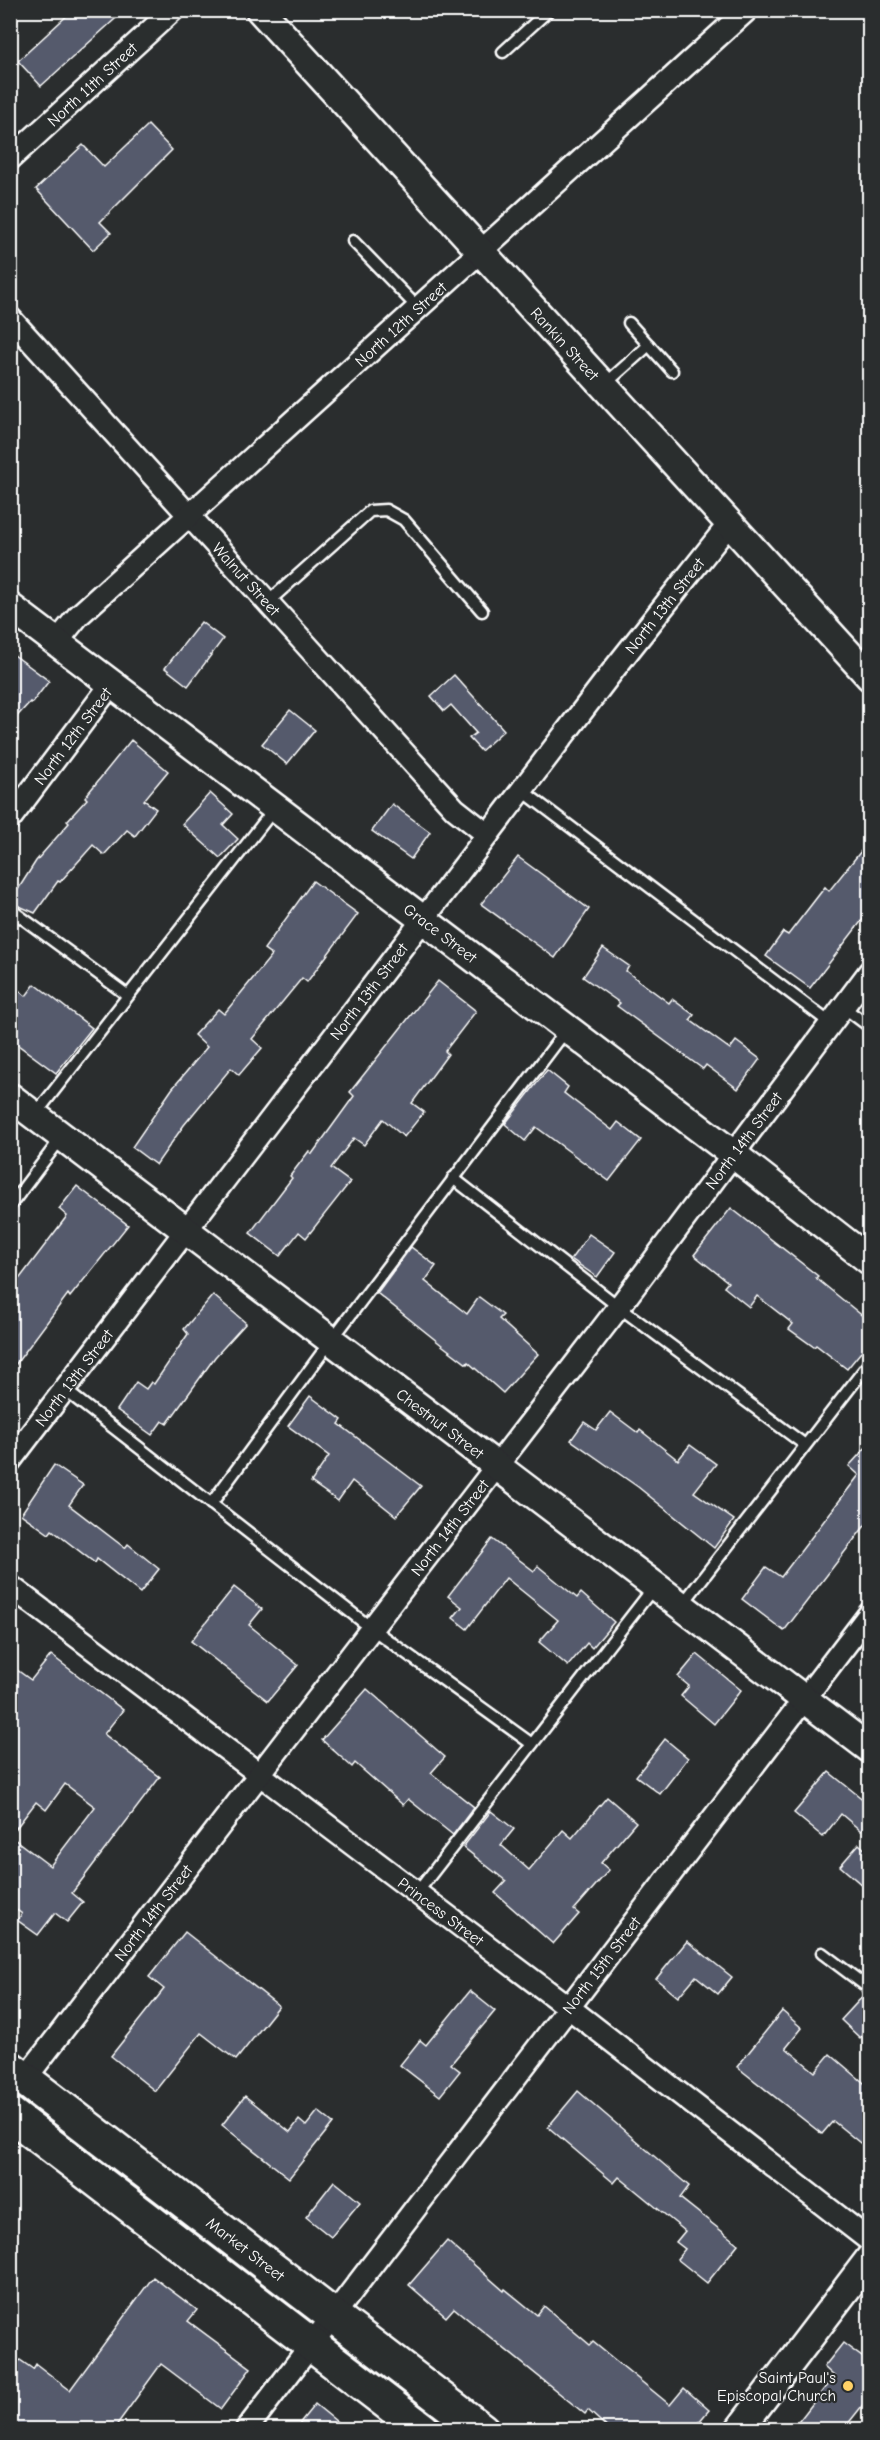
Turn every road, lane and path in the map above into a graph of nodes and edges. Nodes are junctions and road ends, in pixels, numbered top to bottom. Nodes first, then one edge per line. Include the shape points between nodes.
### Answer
1 (173, 10) edge
2 (260, 10) edge
3 (549, 10) edge
4 (747, 10) edge
5 (503, 52) dead end
6 (10, 159) edge
7 (353, 241) dead end
8 (482, 253) junction
9 (420, 309) junction
10 (10, 318) edge
11 (629, 323) dead end
12 (649, 345) junction
13 (672, 371) dead end
14 (603, 386) junction
15 (190, 516) junction
16 (729, 524) junction
17 (268, 602) junction
18 (10, 607) edge
19 (482, 611) dead end
20 (56, 643) junction
21 (870, 677) edge
22 (113, 682) junction
23 (523, 790) junction
24 (275, 808) junction
25 (10, 819) edge
26 (488, 835) junction
27 (10, 909) edge
28 (424, 920) junction
29 (870, 971) edge
30 (127, 995) junction
31 (842, 1006) junction
32 (830, 1023) junction
33 (870, 1028) edge
34 (567, 1029) junction
35 (10, 1097) edge
36 (34, 1115) junction
37 (62, 1137) junction
38 (733, 1154) junction
39 (453, 1178) junction
40 (10, 1206) edge
41 (188, 1231) junction
42 (870, 1261) edge
43 (619, 1307) junction
44 (330, 1342) junction
45 (870, 1362) edge
46 (65, 1390) junction
47 (805, 1445) junction
48 (10, 1461) edge
49 (495, 1467) junction
50 (211, 1504) junction
51 (10, 1586) edge
52 (654, 1587) junction
53 (680, 1607) junction
54 (870, 1614) edge
55 (371, 1628) junction
56 (804, 1699) junction
57 (532, 1744) junction
58 (870, 1749) edge
59 (260, 1775) junction
60 (416, 1894) junction
61 (822, 1953) dead end
62 (870, 1989) edge
63 (568, 2007) junction
64 (18, 2074) edge
65 (10, 2114) edge
66 (870, 2241) edge
67 (870, 2258) edge
68 (334, 2317) junction
69 (312, 2343) junction
70 (246, 2430) edge
71 (423, 2430) edge
72 (482, 2430) edge
73 (739, 2430) edge

1 - 6 street, North 11th Street
2 - 8 street, Rankin Street
3 - 5 lane
4 - 8 street, North 12th Street
7 - 9 lane
8 - 9 street, North 12th Street
8 - 14 street, Rankin Street
9 - 15 street, North 12th Street
10 - 15 street, Walnut Street
11 - 12 lane
12 - 13 lane
12 - 14 lane
14 - 16 street, Rankin Street
15 - 17 street, Walnut Street
15 - 20 street, North 12th Street via 78,616
16 - 21 street, Rankin Street
16 - 23 street, North 13th Street
17 - 19 lane via 370,511 386,510 404,520
17 - 26 street, Walnut Street via 455,809
18 - 20 street, Grace Street
20 - 22 street, Grace Street
22 - 24 street, Grace Street
22 - 25 street, North 12th Street
23 - 26 street, North 13th Street
23 - 32 lane
24 - 28 street, Grace Street
24 - 30 lane
26 - 28 street, North 13th Street
27 - 30 lane
28 - 34 street, Grace Street
28 - 41 street, North 13th Street
29 - 31 street, North 14th Street
30 - 36 lane
31 - 32 street, North 14th Street
31 - 33 lane
32 - 38 street, North 14th Street
34 - 38 street, Grace Street
34 - 39 lane
35 - 36 street, Chestnut Street
36 - 37 street, Chestnut Street
37 - 40 lane
37 - 41 street, Chestnut Street
38 - 42 street, Grace Street
38 - 43 street, North 14th Street
39 - 43 lane
39 - 44 lane
41 - 44 street, Chestnut Street
41 - 46 street, North 13th Street
43 - 47 lane
43 - 49 street, North 14th Street
44 - 49 street, Chestnut Street
44 - 50 lane
45 - 47 lane
46 - 48 street, North 13th Street
46 - 50 lane
47 - 53 lane
49 - 52 street, Chestnut Street
49 - 55 street, North 14th Street
50 - 55 lane
51 - 59 street, Princess Street
52 - 53 street, Chestnut Street
52 - 57 lane
53 - 56 street, Chestnut Street
54 - 56 street, North 15th Street
55 - 57 lane
55 - 59 street, North 14th Street
56 - 58 street, Chestnut Street
56 - 63 street, North 15th Street
57 - 60 lane
59 - 60 street, Princess Street
59 - 64 street, North 14th Street
60 - 63 street, Princess Street
61 - 62 lane
63 - 66 street, Princess Street
63 - 68 street, North 15th Street
64 - 68 main road, Market Street
65 - 69 main road
67 - 73 street
68 - 69 street, North 15th Street
68 - 72 main road, Market Street
69 - 70 street, North 15th Street
69 - 71 main road

